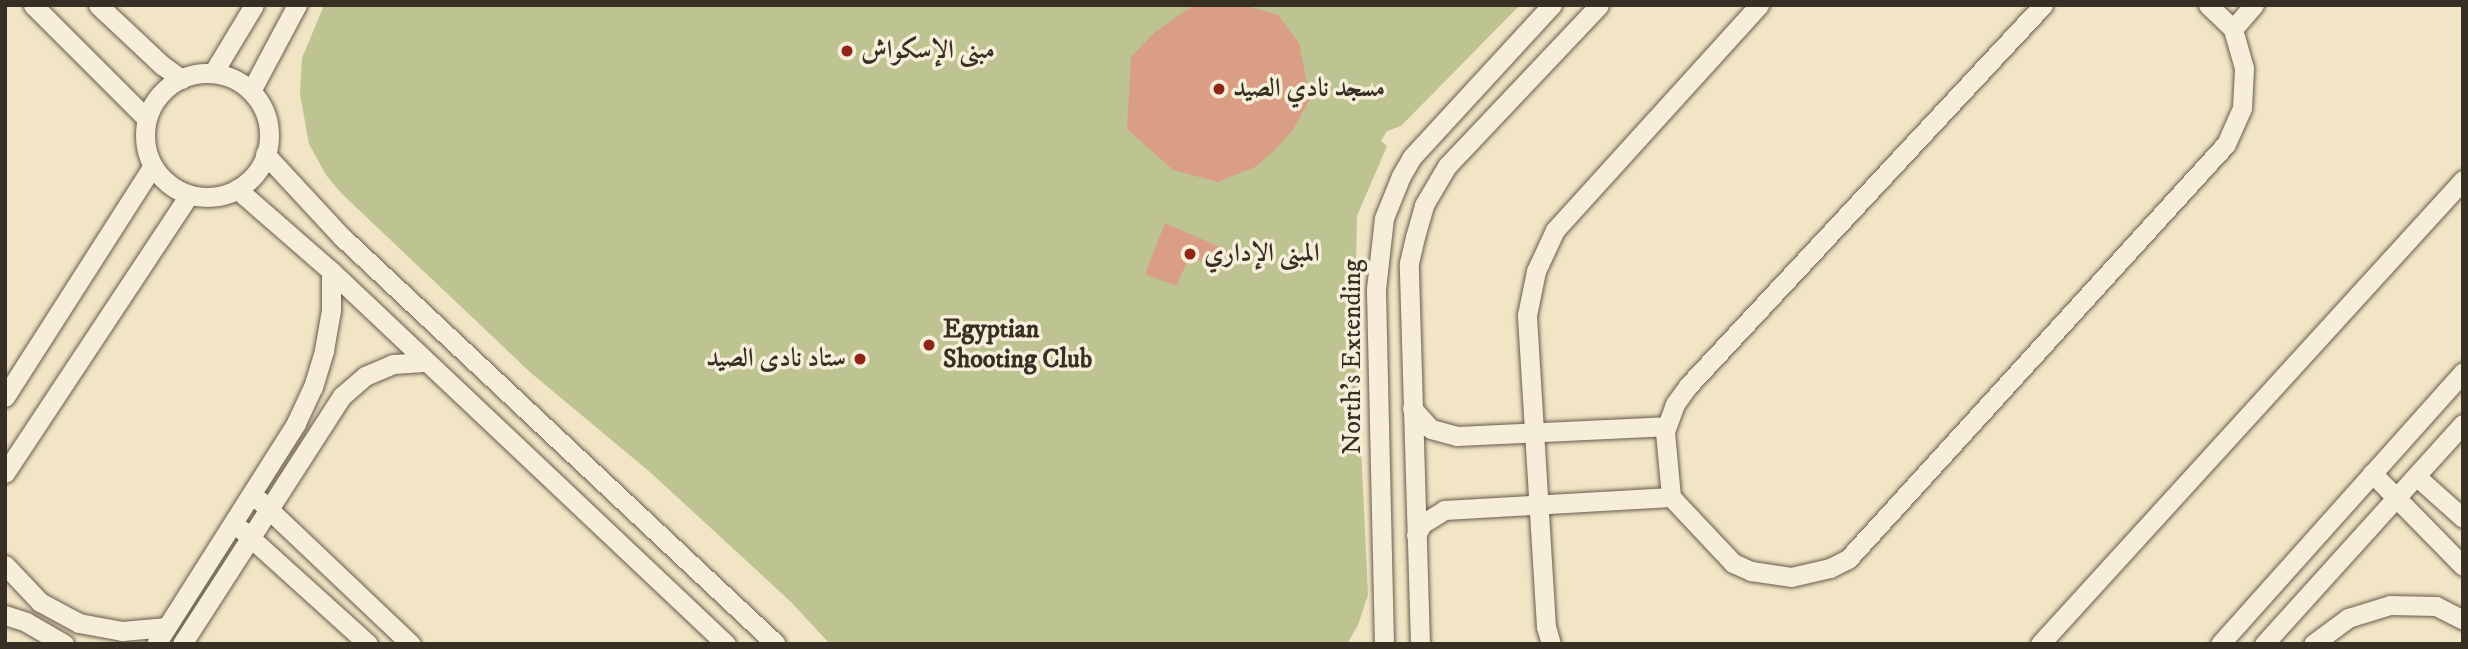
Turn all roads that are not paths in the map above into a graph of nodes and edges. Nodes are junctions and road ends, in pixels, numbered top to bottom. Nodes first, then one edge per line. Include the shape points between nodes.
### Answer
1 (33, 5) edge
2 (98, 5) edge
3 (254, 5) edge
4 (297, 5) edge
5 (1552, 5) edge
6 (1599, 5) edge
7 (1759, 5) edge
8 (2043, 5) edge
9 (2208, 5) edge
10 (2253, 5) edge
11 (2233, 29) junction
12 (213, 73) junction
13 (181, 79) junction
14 (251, 91) junction
15 (147, 119) junction
16 (265, 154) junction
17 (153, 166) junction
18 (2463, 180) edge
19 (237, 189) junction
20 (1395, 189) junction
21 (189, 195) junction
22 (1424, 205) junction
23 (331, 271) junction
24 (424, 362) junction
25 (2463, 372) edge
26 (5, 397) edge
27 (1412, 408) junction
28 (2463, 424) edge
29 (1666, 426) junction
30 (1534, 433) junction
31 (5, 473) edge
32 (2372, 473) junction
33 (2416, 476) junction
34 (251, 493) junction
35 (1671, 497) junction
36 (2397, 497) junction
37 (1538, 506) junction
38 (269, 509) junction
39 (2460, 515) edge
40 (233, 523) junction
41 (1416, 535) junction
42 (2434, 535) junction
43 (251, 537) junction
44 (680, 556) junction
45 (5, 565) edge
46 (2463, 566) edge
47 (660, 581) junction
48 (5, 615) edge
49 (2463, 620) edge
50 (167, 627) junction
51 (64, 644) edge
52 (156, 644) edge
53 (181, 644) edge
54 (369, 644) edge
55 (411, 644) edge
56 (726, 644) edge
57 (776, 644) edge
58 (1384, 644) edge
59 (1420, 644) edge
60 (1551, 644) edge
61 (2040, 644) edge
62 (2220, 644) edge
63 (2264, 644) edge
64 (2314, 644) edge

1 - 15 street
2 - 13 street
3 - 12 street
4 - 14 street
5 - 20 street, North's Extending via 1412,157
6 - 22 street via 1447,166
7 - 30 street via 1555,230 1544,250 1527,315
8 - 29 street via 1688,386
9 - 11 street
10 - 11 street
11 - 35 street via 2245,88 2239,117 2226,144 1847,559 1801,575 1751,571 1733,563
12 - 13 street
12 - 14 street
13 - 15 street via 160,95
14 - 16 street via 268,127
15 - 17 street via 146,147
16 - 19 street via 249,180
16 - 44 street via 341,236
17 - 21 street via 162,178
17 - 26 street
18 - 61 street
19 - 21 street via 214,197
19 - 23 street
20 - 22 street
20 - 58 street, North's Extending via 1379,241 1376,289
21 - 31 street
22 - 27 street via 1409,263
23 - 24 street
23 - 34 street via 329,323 313,387 296,423
24 - 38 street via 384,368 365,376 342,396
24 - 47 street
25 - 32 street
27 - 30 street via 1431,429 1444,434
27 - 41 street
28 - 33 street
29 - 30 street
29 - 35 street
30 - 37 street
32 - 36 street
32 - 62 street
33 - 36 street
33 - 39 street
34 - 38 street
34 - 40 street
35 - 37 street
36 - 42 street
36 - 63 street
37 - 41 street via 1444,510 1422,524
37 - 60 street
38 - 43 street
38 - 55 street
39 - 42 street via 2445,510 2435,517
40 - 43 street
40 - 50 street
41 - 59 street
42 - 46 street
43 - 53 street
43 - 54 street
44 - 47 street
44 - 57 street
45 - 50 street via 40,602 79,623 122,631
47 - 56 street
48 - 51 street
49 - 64 street via 2435,606 2390,605 2348,618
50 - 52 street

